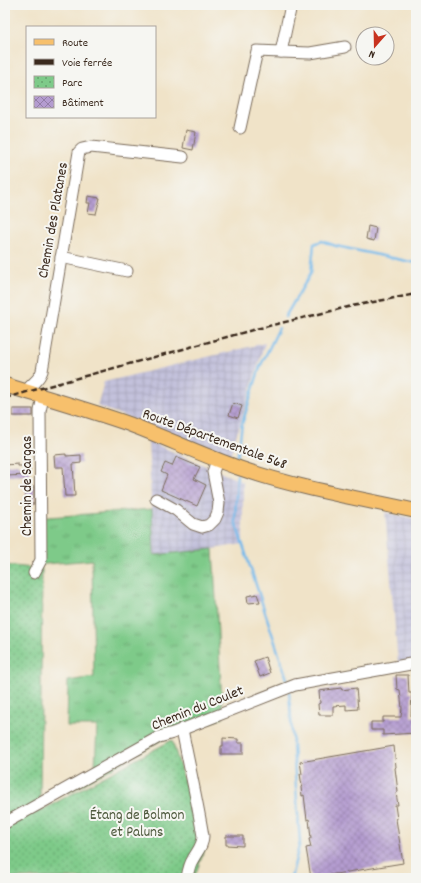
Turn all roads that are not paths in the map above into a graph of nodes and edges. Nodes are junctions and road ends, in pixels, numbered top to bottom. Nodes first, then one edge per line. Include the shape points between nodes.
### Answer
1 (291, 5) edge
2 (345, 47) dead end
3 (281, 52) junction
4 (240, 128) dead end
5 (183, 157) dead end
6 (61, 257) junction
7 (127, 271) dead end
8 (5, 385) edge
9 (26, 392) junction
10 (43, 397) junction
11 (217, 460) junction
12 (156, 499) dead end
13 (416, 511) edge
14 (34, 573) dead end
15 (416, 663) edge
16 (182, 729) junction
17 (5, 823) edge
18 (187, 878) edge

1 - 3 street
2 - 3 street via 310,53
3 - 4 street via 257,51
5 - 6 street, Chemin des Platanes via 91,147 82,149 78,156
6 - 7 street
6 - 9 street, Chemin des Platanes via 42,371 40,378 29,386
8 - 9 main road, Route Départementale 568
9 - 10 main road, Route Départementale 568
10 - 11 main road, Route Départementale 568 via 128,424
10 - 14 street, Chemin de Sargas via 40,411 41,560
11 - 12 street via 213,472 219,503 218,512 209,524 193,524 176,510
11 - 13 main road, Route Départementale 568 via 297,485
15 - 16 street, Chemin du Coulet via 295,685
16 - 17 street, Chemin du Coulet via 159,737
16 - 18 street via 203,836 200,850 192,859

